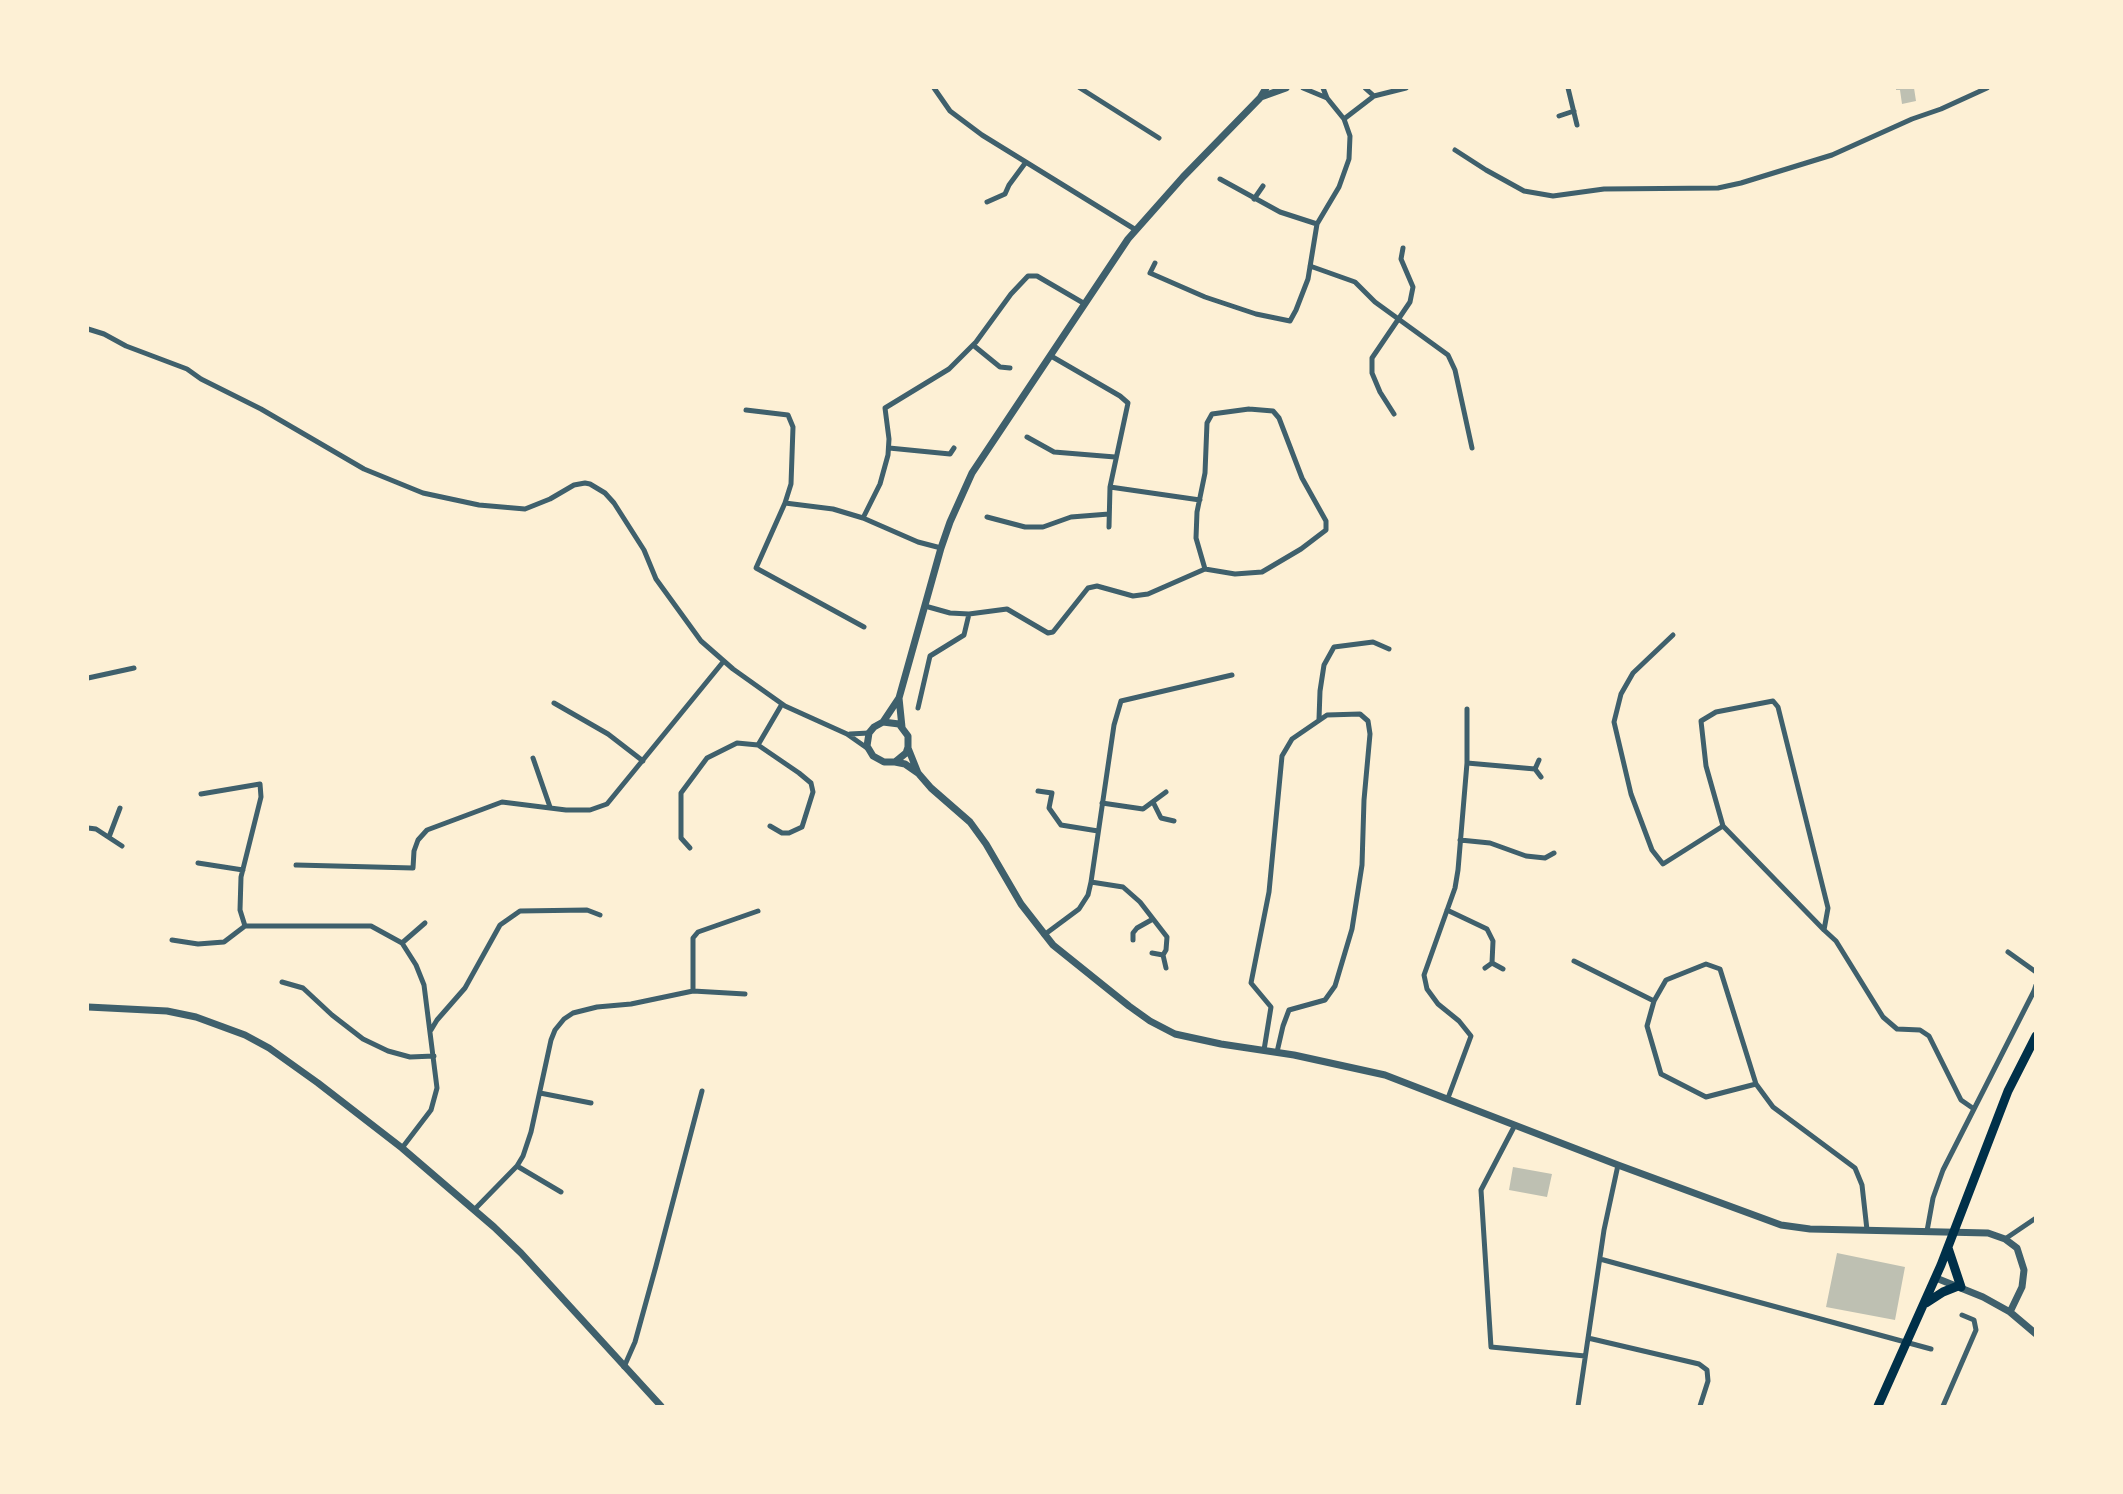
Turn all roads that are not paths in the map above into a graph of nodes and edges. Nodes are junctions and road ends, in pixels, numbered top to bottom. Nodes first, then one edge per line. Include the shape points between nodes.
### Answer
1 (934, 88) edge
2 (1080, 88) edge
3 (1266, 88) edge
4 (1286, 88) edge
5 (1303, 88) edge
6 (1323, 88) edge
7 (1365, 88) edge
8 (1406, 88) edge
9 (1568, 88) edge
10 (1987, 88) edge
11 (1374, 96) junction
12 (1261, 98) junction
13 (1327, 98) junction
14 (1574, 111) junction
15 (1559, 116) dead end
16 (1344, 119) junction
17 (1577, 125) dead end
18 (1159, 138) dead end
19 (1455, 150) dead end
20 (1026, 162) junction
21 (1220, 179) dead end
22 (1263, 186) dead end
23 (1254, 200) junction
24 (987, 202) dead end
25 (1317, 224) junction
26 (1136, 230) junction
27 (1403, 248) dead end
28 (1155, 263) dead end
29 (1310, 266) junction
30 (1085, 304) junction
31 (1398, 318) junction
32 (88, 329) edge
33 (973, 345) junction
34 (1051, 356) junction
35 (1010, 368) dead end
36 (746, 410) dead end
37 (1394, 414) dead end
38 (1027, 437) dead end
39 (888, 448) junction
40 (954, 448) dead end
41 (1472, 448) dead end
42 (1115, 457) junction
43 (1110, 487) junction
44 (1200, 500) junction
45 (785, 503) junction
46 (1109, 514) junction
47 (987, 517) dead end
48 (863, 518) junction
49 (1109, 527) dead end
50 (941, 548) junction
51 (1205, 569) junction
52 (925, 606) junction
53 (969, 614) junction
54 (864, 627) dead end
55 (1673, 635) dead end
56 (1390, 649) dead end
57 (723, 662) junction
58 (134, 668) dead end
59 (1232, 675) dead end
60 (88, 678) edge
61 (899, 698) junction
62 (554, 704) dead end
63 (782, 704) junction
64 (918, 708) dead end
65 (1466, 709) dead end
66 (1319, 719) junction
67 (883, 722) junction
68 (902, 727) junction
69 (869, 733) junction
70 (847, 734) junction
71 (758, 746) junction
72 (908, 747) junction
73 (869, 750) junction
74 (533, 758) dead end
75 (1539, 760) dead end
76 (643, 761) junction
77 (895, 762) junction
78 (1467, 764) junction
79 (1535, 769) junction
80 (918, 773) junction
81 (1541, 777) dead end
82 (1038, 791) dead end
83 (1166, 792) dead end
84 (201, 794) dead end
85 (1153, 802) junction
86 (1102, 803) junction
87 (550, 807) junction
88 (120, 808) dead end
89 (1174, 821) dead end
90 (770, 826) dead end
91 (1723, 826) junction
92 (88, 828) edge
93 (1098, 831) junction
94 (109, 837) junction
95 (1460, 840) junction
96 (122, 846) dead end
97 (690, 848) dead end
98 (1554, 853) dead end
99 (1545, 858) junction
100 (198, 863) dead end
101 (296, 865) dead end
102 (1548, 867) dead end
103 (243, 870) junction
104 (1091, 882) junction
105 (1447, 910) junction
106 (758, 911) dead end
107 (600, 915) dead end
108 (1153, 919) junction
109 (425, 923) dead end
110 (245, 926) junction
111 (1825, 930) junction
112 (1044, 935) junction
113 (172, 940) dead end
114 (1133, 940) dead end
115 (402, 943) junction
116 (2008, 952) dead end
117 (1152, 953) dead end
118 (1163, 956) junction
119 (1574, 961) dead end
120 (1492, 963) junction
121 (1167, 968) dead end
122 (1485, 968) dead end
123 (1503, 969) dead end
124 (2035, 972) edge
125 (282, 982) dead end
126 (2035, 985) edge
127 (693, 991) junction
128 (746, 993) dead end
129 (1654, 1001) junction
130 (88, 1007) edge
131 (430, 1032) junction
132 (2035, 1036) edge
133 (1264, 1050) junction
134 (1277, 1052) junction
135 (433, 1056) junction
136 (1756, 1084) junction
137 (702, 1091) dead end
138 (540, 1093) junction
139 (1447, 1098) junction
140 (591, 1103) dead end
141 (1974, 1109) junction
142 (1515, 1125) junction
143 (402, 1148) junction
144 (1618, 1165) junction
145 (517, 1166) junction
146 (561, 1192) dead end
147 (474, 1210) junction
148 (2035, 1218) edge
149 (1867, 1230) junction
150 (1927, 1231) junction
151 (2006, 1239) junction
152 (1600, 1259) junction
153 (1948, 1261) junction
154 (1936, 1278) junction
155 (1959, 1287) junction
156 (1924, 1304) junction
157 (2010, 1311) junction
158 (1962, 1315) dead end
159 (2035, 1335) edge
160 (1588, 1338) junction
161 (1931, 1349) dead end
162 (1585, 1356) junction
163 (624, 1367) junction
164 (661, 1406) edge
165 (1578, 1406) edge
166 (1700, 1406) edge
167 (1878, 1406) edge
168 (1943, 1406) edge

1 - 20 street via 950,111
2 - 18 street
3 - 12 street
4 - 12 street
5 - 13 street
6 - 13 street
7 - 11 street
8 - 11 street
9 - 14 street
10 - 19 street via 1832,155 1718,188 1553,195 1524,191
11 - 16 street
12 - 26 street
13 - 16 street
14 - 15 street
14 - 17 street
16 - 25 street via 1350,136 1349,159
20 - 24 street via 1005,194
20 - 26 street
21 - 23 street
22 - 23 street
23 - 25 street
25 - 29 street
26 - 30 street
27 - 31 street via 1401,259 1413,287 1410,302
28 - 29 street via 1150,273 1205,297 1290,321
29 - 31 street via 1354,282
30 - 33 street via 1037,276 1028,276
30 - 34 street
31 - 37 street via 1372,358 1372,373
31 - 41 street via 1448,355
32 - 57 street via 187,369 384,479 423,493 526,509 574,485 590,484 614,503 675,607
33 - 35 street via 1000,367
33 - 39 street via 949,369 885,408
34 - 42 street via 1128,403
34 - 50 street via 972,473
36 - 45 street via 788,415 793,427 791,484
38 - 42 street via 1054,452
39 - 40 street via 950,454
39 - 48 street via 880,484
42 - 43 street
43 - 44 street
43 - 46 street
44 - 51 street via 1196,538
44 - 51 street via 1207,423 1212,414 1273,411 1326,521 1326,530 1262,572
45 - 48 street
45 - 54 street via 757,568
46 - 47 street via 1072,517 1043,527
46 - 49 street
48 - 50 street
50 - 52 street
51 - 53 street via 1148,594 1132,596 1097,586 1088,588 1053,632 1007,609
52 - 53 street
52 - 61 street
53 - 64 street via 964,635 930,656
55 - 91 street via 1633,673 1621,694 1614,722 1631,794 1652,850 1663,864
56 - 66 street via 1373,642 1334,647 1324,665
57 - 63 street
57 - 76 street
58 - 60 street
59 - 86 street via 1121,701
61 - 67 street
61 - 68 street
62 - 76 street via 608,734
63 - 70 street
63 - 71 street
65 - 78 street
66 - 133 street via 1292,739 1282,756 1269,892 1251,983 1271,1007
66 - 134 street via 1350,713 1365,717 1370,734 1362,865 1352,929 1335,986 1325,1000 1289,1010
67 - 68 street
67 - 69 street
68 - 72 street
69 - 70 street
69 - 73 street
70 - 73 street
71 - 90 street via 811,783 813,792 802,827 789,834
71 - 97 street via 737,743 707,758 681,793 681,838
72 - 77 street
72 - 80 street
73 - 77 street via 878,760
74 - 87 street
75 - 79 street
76 - 87 street via 607,804 590,810
77 - 80 street
78 - 79 street
78 - 95 street
79 - 81 street
80 - 112 street via 970,822
82 - 93 street via 1052,793 1049,808 1061,825
83 - 85 street
84 - 103 street via 260,784 261,797
85 - 86 street via 1143,809
85 - 89 street via 1161,818
86 - 93 street
87 - 101 street via 502,802 427,830 414,851 414,868
88 - 94 street
91 - 111 street
91 - 111 street via 1706,766 1701,721 1716,712 1773,701 1828,908
92 - 94 street
93 - 104 street
94 - 96 street
95 - 99 street
95 - 105 street via 1458,870
98 - 99 street
99 - 102 street
100 - 103 street
103 - 110 street via 240,910
104 - 108 street via 1123,887
104 - 112 street via 1079,909
105 - 120 street via 1487,929 1493,941
105 - 139 street via 1424,975 1438,1004 1471,1036
106 - 127 street via 698,932 693,938
107 - 131 street via 587,910 520,911 500,925 465,988
108 - 114 street via 1137,928
108 - 118 street via 1167,937
109 - 115 street
110 - 113 street via 224,942
110 - 115 street via 371,926
111 - 141 street via 1883,1017 1898,1029 1920,1030 1929,1036 1961,1100
112 - 133 street via 1150,1021 1175,1034
115 - 131 street via 424,985
116 - 124 street
117 - 118 street
118 - 121 street
119 - 129 street
120 - 122 street
120 - 123 street
125 - 135 street via 303,988 363,1039 410,1057
126 - 141 street
127 - 128 street
127 - 138 street via 573,1013 555,1030
129 - 136 street via 1647,1027 1661,1074 1706,1097
129 - 136 street via 1666,980 1706,964 1720,969
130 - 143 street via 167,1011 245,1035 318,1083
131 - 135 street
132 - 153 highway via 2004,1100 1948,1248
133 - 134 street
134 - 139 street via 1373,1071
135 - 143 street via 437,1088 431,1110
136 - 149 street via 1773,1107 1855,1168 1863,1185
137 - 163 street via 635,1342
138 - 140 street
138 - 145 street
139 - 142 street
141 - 150 street via 1943,1170
142 - 144 street
142 - 162 street via 1481,1190 1491,1347
143 - 147 street
144 - 149 street via 1781,1225
144 - 152 street
145 - 146 street
145 - 147 street
147 - 163 street via 521,1253
148 - 151 street
149 - 150 street
150 - 151 street via 1988,1233
151 - 157 street via 2017,1248 2024,1270 2022,1287
152 - 160 street
152 - 161 street
153 - 154 highway
153 - 155 highway
154 - 155 street
154 - 156 highway
155 - 156 highway
155 - 157 street
156 - 167 highway
157 - 159 street
158 - 168 street via 1974,1320 1976,1330
160 - 162 street
160 - 166 street via 1699,1364 1707,1370 1709,1381
162 - 165 street
163 - 164 street

